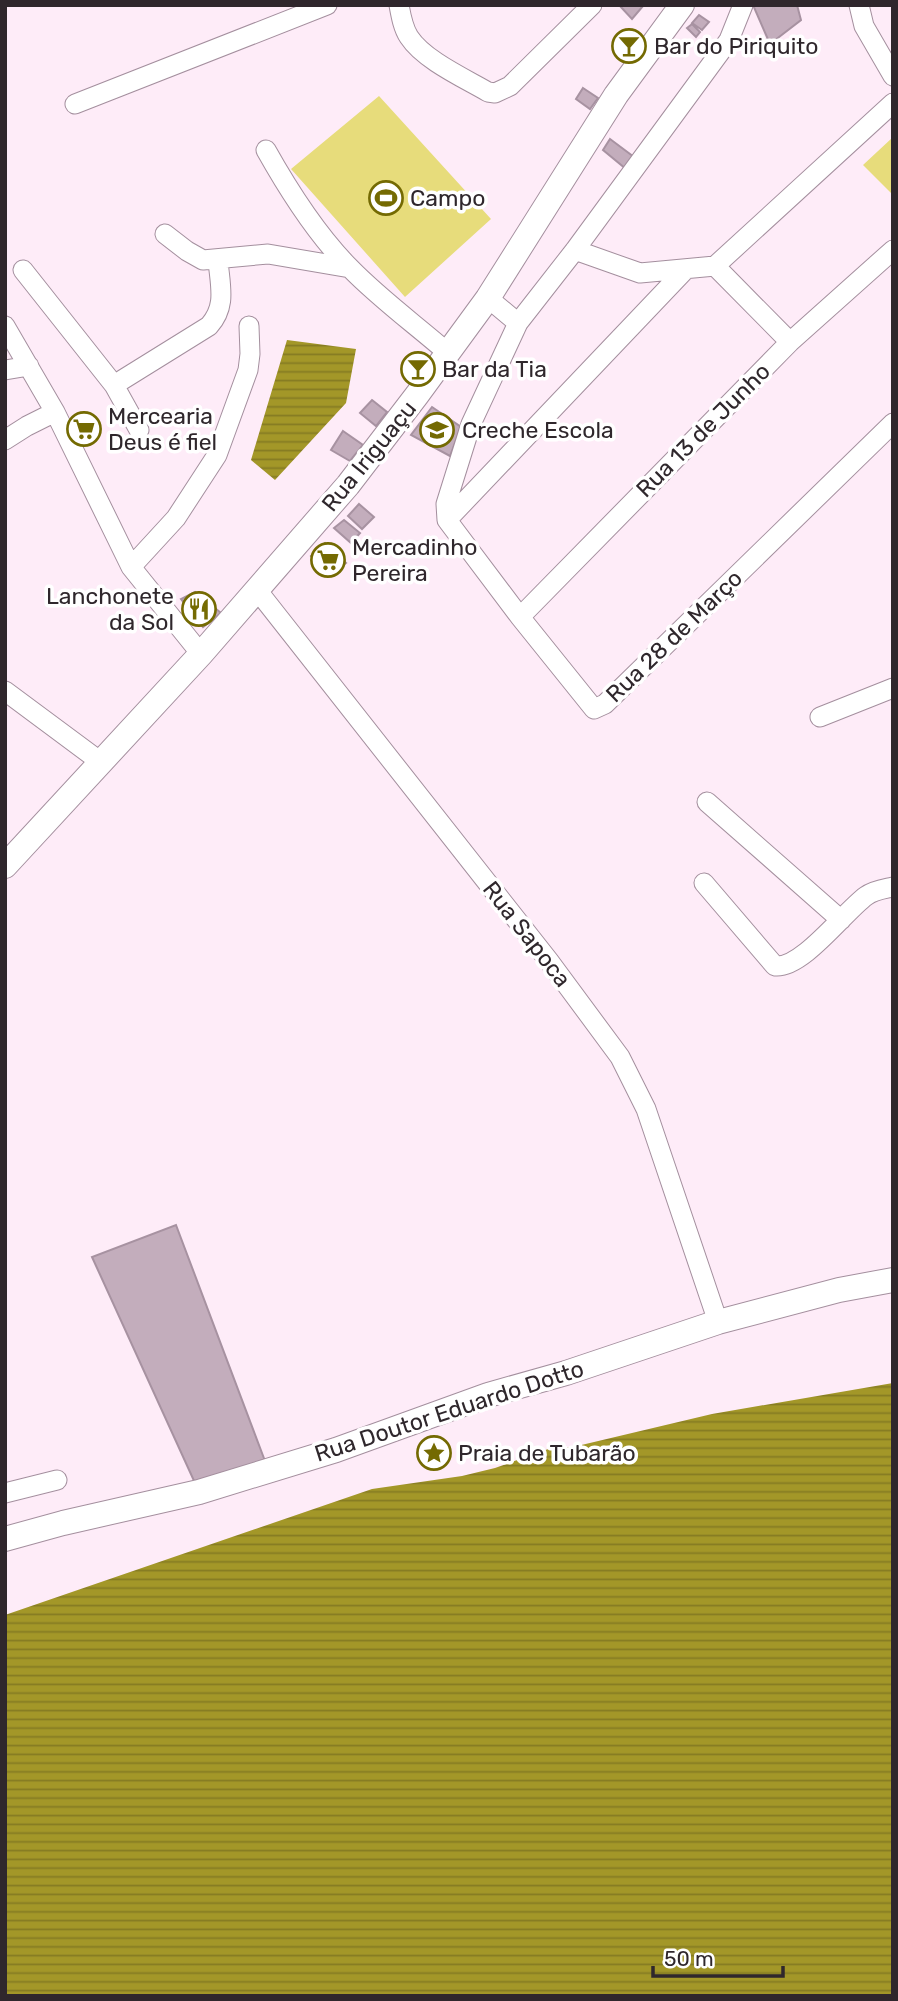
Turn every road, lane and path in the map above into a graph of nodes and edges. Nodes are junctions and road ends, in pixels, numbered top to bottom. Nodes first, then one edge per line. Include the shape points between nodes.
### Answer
1 (327, 5) edge
2 (399, 5) edge
3 (592, 5) edge
4 (682, 5) edge
5 (743, 5) edge
6 (859, 5) edge
7 (893, 76) edge
8 (893, 103) edge
9 (75, 104) dead end
10 (266, 149) dead end
11 (165, 234) dead end
12 (575, 250) junction
13 (893, 250) edge
14 (218, 260) junction
15 (715, 266) junction
16 (349, 268) junction
17 (23, 270) dead end
18 (685, 270) junction
19 (488, 298) junction
20 (518, 323) junction
21 (5, 326) edge
22 (249, 326) dead end
23 (790, 342) junction
24 (448, 353) junction
25 (29, 366) junction
26 (5, 370) edge
27 (114, 385) junction
28 (55, 412) junction
29 (893, 423) edge
30 (139, 430) dead end
31 (5, 440) edge
32 (447, 520) junction
33 (131, 567) junction
34 (257, 590) junction
35 (520, 617) junction
36 (201, 654) junction
37 (893, 688) edge
38 (5, 691) edge
39 (820, 717) dead end
40 (102, 762) junction
41 (707, 802) dead end
42 (5, 866) edge
43 (704, 883) dead end
44 (893, 887) edge
45 (841, 920) junction
46 (893, 1280) edge
47 (718, 1322) junction
48 (57, 1480) dead end
49 (5, 1493) edge
50 (5, 1539) edge

1 - 9 street
2 - 3 street via 415,45 495,93 510,86
4 - 19 main road, Rua Iriguaçu via 616,95
5 - 12 street via 729,40
6 - 7 street via 864,26
8 - 15 street
10 - 16 street via 306,214
11 - 14 street via 203,260
12 - 18 street via 630,271
12 - 20 street
13 - 23 street, Rua 13 de Junho
14 - 16 street via 268,254
14 - 27 street via 221,306 217,317
15 - 18 street
15 - 23 street
16 - 24 street
17 - 27 street
18 - 32 street
19 - 20 street
19 - 24 main road, Rua Iriguaçu
20 - 32 street via 471,424 446,504
21 - 25 street
22 - 33 street via 248,370 217,455 176,517
23 - 35 street, Rua 13 de Junho
24 - 34 main road, Rua Iriguaçu via 348,485
25 - 26 street
25 - 28 street
27 - 30 street
28 - 31 street
28 - 33 street
29 - 35 street, Rua 28 de Março via 598,708 590,707
32 - 35 street, Rua 28 de Março
33 - 36 street
34 - 36 main road, Rua Iriguaçu
34 - 47 street, Rua Sapoca via 620,1057 646,1108
36 - 40 main road, Rua Iriguaçu
37 - 39 street
38 - 40 street
40 - 42 main road, Rua Iriguaçu
41 - 45 street
43 - 45 street via 775,966 797,959
44 - 45 street via 867,896
46 - 47 main road, Rua Doutor Eduardo Dotto
47 - 50 main road, Rua Doutor Eduardo Dotto via 199,1492
48 - 49 street

